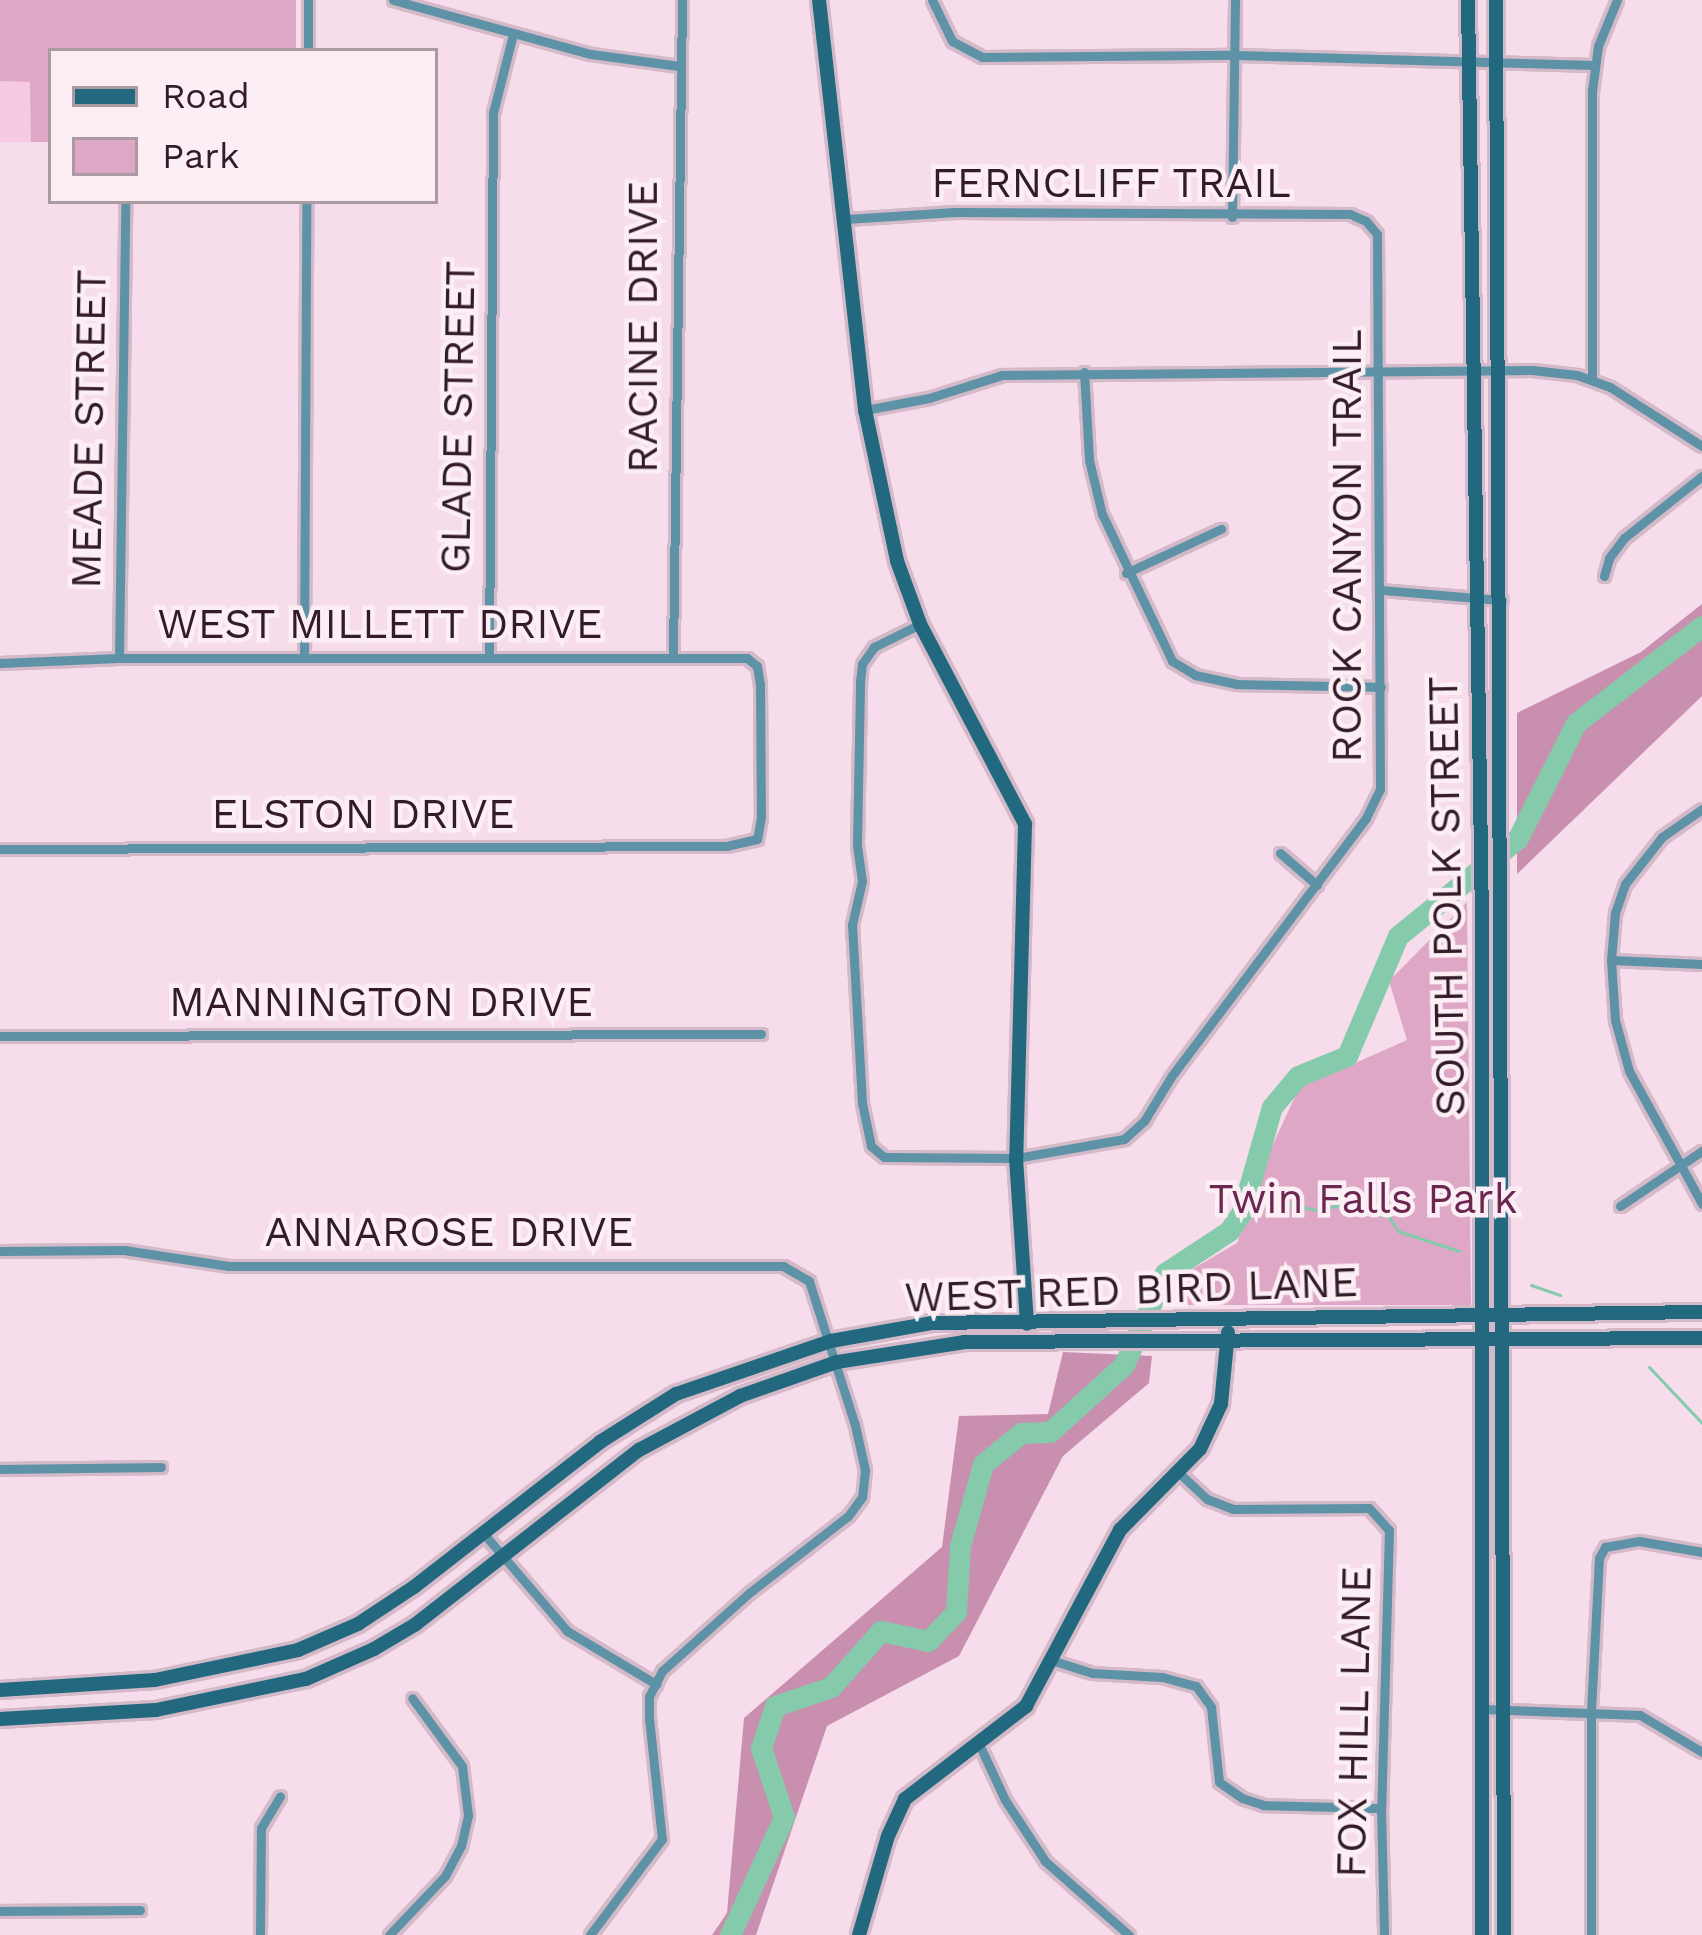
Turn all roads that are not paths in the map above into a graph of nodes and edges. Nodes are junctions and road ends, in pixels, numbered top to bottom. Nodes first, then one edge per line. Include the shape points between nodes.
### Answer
1 (308, 0) edge
2 (393, 0) edge
3 (682, 0) edge
4 (819, 0) edge
5 (932, 0) edge
6 (1235, 0) edge
7 (1468, 0) edge
8 (1496, 0) edge
9 (1617, 0) edge
10 (513, 34) junction
11 (308, 48) edge
12 (1236, 55) junction
13 (1468, 60) junction
14 (1496, 60) junction
15 (1594, 65) junction
16 (679, 66) junction
17 (125, 204) edge
18 (306, 204) edge
19 (1232, 217) junction
20 (846, 219) junction
21 (1373, 227) joint
22 (1381, 371) junction
23 (1475, 371) junction
24 (1500, 371) junction
25 (1084, 372) junction
26 (1592, 380) junction
27 (866, 410) junction
28 (1702, 446) edge
29 (1702, 476) edge
30 (1221, 530) dead end
31 (1126, 573) junction
32 (1604, 576) dead end
33 (1382, 590) junction
34 (1476, 600) junction
35 (1502, 600) junction
36 (920, 624) junction
37 (673, 655) junction
38 (119, 658) junction
39 (304, 658) junction
40 (489, 658) junction
41 (0, 663) edge
42 (1382, 687) junction
43 (1702, 808) edge
44 (727, 846) joint
45 (0, 849) edge
46 (1280, 853) dead end
47 (1317, 885) junction
48 (1611, 960) junction
49 (1702, 964) edge
50 (761, 1034) dead end
51 (0, 1036) edge
52 (1702, 1151) edge
53 (1016, 1158) junction
54 (1681, 1164) junction
55 (1702, 1204) edge
56 (1620, 1206) dead end
57 (0, 1251) edge
58 (1702, 1312) edge
59 (1484, 1316) junction
60 (1504, 1316) junction
61 (1228, 1318) junction
62 (1027, 1321) junction
63 (1702, 1338) edge
64 (1228, 1339) junction
65 (1505, 1339) junction
66 (1482, 1340) junction
67 (832, 1341) junction
68 (1027, 1341) junction
69 (837, 1362) junction
70 (161, 1467) dead end
71 (0, 1469) edge
72 (1178, 1472) junction
73 (484, 1534) junction
74 (1702, 1552) edge
75 (502, 1558) junction
76 (358, 1624) junction
77 (374, 1649) junction
78 (1051, 1660) junction
79 (656, 1684) junction
80 (0, 1690) edge
81 (52, 1690) junction
82 (412, 1699) dead end
83 (1483, 1709) junction
84 (1505, 1709) junction
85 (1591, 1712) junction
86 (0, 1719) edge
87 (53, 1720) junction
88 (978, 1742) junction
89 (1702, 1752) edge
90 (280, 1796) dead end
91 (1381, 1808) junction
92 (140, 1910) dead end
93 (0, 1912) edge
94 (403, 1924) junction
95 (260, 1935) edge
96 (389, 1935) edge
97 (411, 1935) edge
98 (590, 1935) edge
99 (859, 1935) edge
100 (1129, 1935) edge
101 (1384, 1935) edge
102 (1482, 1935) edge
103 (1504, 1935) edge
104 (1591, 1935) edge

1 - 11 street
2 - 10 street
3 - 16 street, RACINE DRIVE
4 - 20 main road
5 - 12 street via 944,30 964,50 1000,58
6 - 12 street
7 - 13 main road, SOUTH POLK STREET
8 - 14 main road, SOUTH POLK STREET
9 - 15 street
10 - 16 street
10 - 40 street, GLADE STREET via 493,112
12 - 13 street
12 - 19 street
13 - 14 street
13 - 23 main road, SOUTH POLK STREET
14 - 15 street
14 - 24 main road, SOUTH POLK STREET
15 - 26 street
16 - 37 street, RACINE DRIVE
17 - 38 street, MEADE STREET
18 - 39 street
19 - 20 street, FERNCLIFF TRAIL via 956,212
19 - 21 street, FERNCLIFF TRAIL via 1350,214
20 - 27 main road
21 - 22 street, ROCK CANYON TRAIL
22 - 23 street
22 - 25 street
22 - 33 street, ROCK CANYON TRAIL
23 - 24 street
23 - 34 main road, SOUTH POLK STREET
24 - 26 street
24 - 35 main road, SOUTH POLK STREET
25 - 27 street via 1002,374
25 - 31 street via 1089,460
26 - 28 street
27 - 36 main road via 897,561
29 - 32 street via 1624,538
30 - 31 street
31 - 42 street via 1164,650 1196,675 1237,684
33 - 34 street
33 - 42 street, ROCK CANYON TRAIL
34 - 35 street
34 - 59 main road, SOUTH POLK STREET
35 - 60 main road, SOUTH POLK STREET
36 - 53 main road via 1025,824
36 - 53 street, ROCK CANYON TRAIL via 874,647 862,664 862,881 852,925 867,1135 884,1157
37 - 40 street, WEST MILLETT DRIVE
37 - 44 street, WEST MILLETT DRIVE via 747,658 757,666 760,830 751,843
38 - 39 street, WEST MILLETT DRIVE
38 - 41 street, WEST MILLETT DRIVE
39 - 40 street, WEST MILLETT DRIVE
42 - 47 street, ROCK CANYON TRAIL via 1380,789
43 - 48 street via 1662,837 1625,884
44 - 45 street, ELSTON DRIVE
46 - 47 street
47 - 53 street, ROCK CANYON TRAIL via 1134,1132
48 - 49 street
48 - 54 street via 1629,1071
50 - 51 street, MANNINGTON DRIVE
52 - 54 street
53 - 62 main road
54 - 55 street
54 - 56 street
57 - 67 street, ANNAROSE DRIVE via 124,1250 229,1265 783,1266 816,1291
58 - 60 main road, WEST RED BIRD LANE
59 - 60 main road, WEST RED BIRD LANE
59 - 61 main road, WEST RED BIRD LANE
59 - 66 main road, SOUTH POLK STREET
60 - 65 main road, SOUTH POLK STREET
61 - 62 main road, WEST RED BIRD LANE
61 - 64 main road
62 - 67 main road, WEST RED BIRD LANE via 932,1323
62 - 68 main road
63 - 65 main road, WEST RED BIRD LANE
64 - 66 main road, WEST RED BIRD LANE
64 - 68 main road, WEST RED BIRD LANE
64 - 72 main road via 1216,1416
65 - 66 main road, WEST RED BIRD LANE
65 - 84 main road, SOUTH POLK STREET
66 - 83 main road, SOUTH POLK STREET
67 - 69 street, ANNAROSE DRIVE
67 - 73 main road, WEST RED BIRD LANE via 676,1394
68 - 69 main road, WEST RED BIRD LANE via 928,1345
69 - 75 main road, WEST RED BIRD LANE via 740,1396 654,1441
69 - 79 street, ANNAROSE DRIVE via 865,1470 859,1502 672,1660
70 - 71 street
72 - 78 main road via 1120,1530
72 - 91 street, FOX HILL LANE via 1199,1494 1233,1509 1359,1507 1384,1519 1390,1546
73 - 75 street
73 - 76 main road, WEST RED BIRD LANE
74 - 85 street via 1639,1541 1604,1547
75 - 77 main road, WEST RED BIRD LANE
75 - 79 street via 567,1631
76 - 77 main road
76 - 81 main road, WEST RED BIRD LANE via 262,1662
77 - 87 main road, WEST RED BIRD LANE via 238,1697
78 - 88 main road via 1026,1706
78 - 91 street via 1196,1686 1211,1707 1219,1782 1242,1798
79 - 98 street via 649,1718 662,1839
80 - 81 main road, WEST RED BIRD LANE
81 - 87 main road
82 - 94 street via 462,1766 468,1815 454,1863
83 - 84 street
83 - 102 main road, SOUTH POLK STREET
84 - 85 street
84 - 103 main road, SOUTH POLK STREET
85 - 89 street via 1640,1714
85 - 104 street
86 - 87 main road, WEST RED BIRD LANE
88 - 99 main road via 905,1799
88 - 100 street via 1045,1861
90 - 95 street via 261,1828
91 - 101 street, FOX HILL LANE
92 - 93 street
94 - 96 street
94 - 97 street

